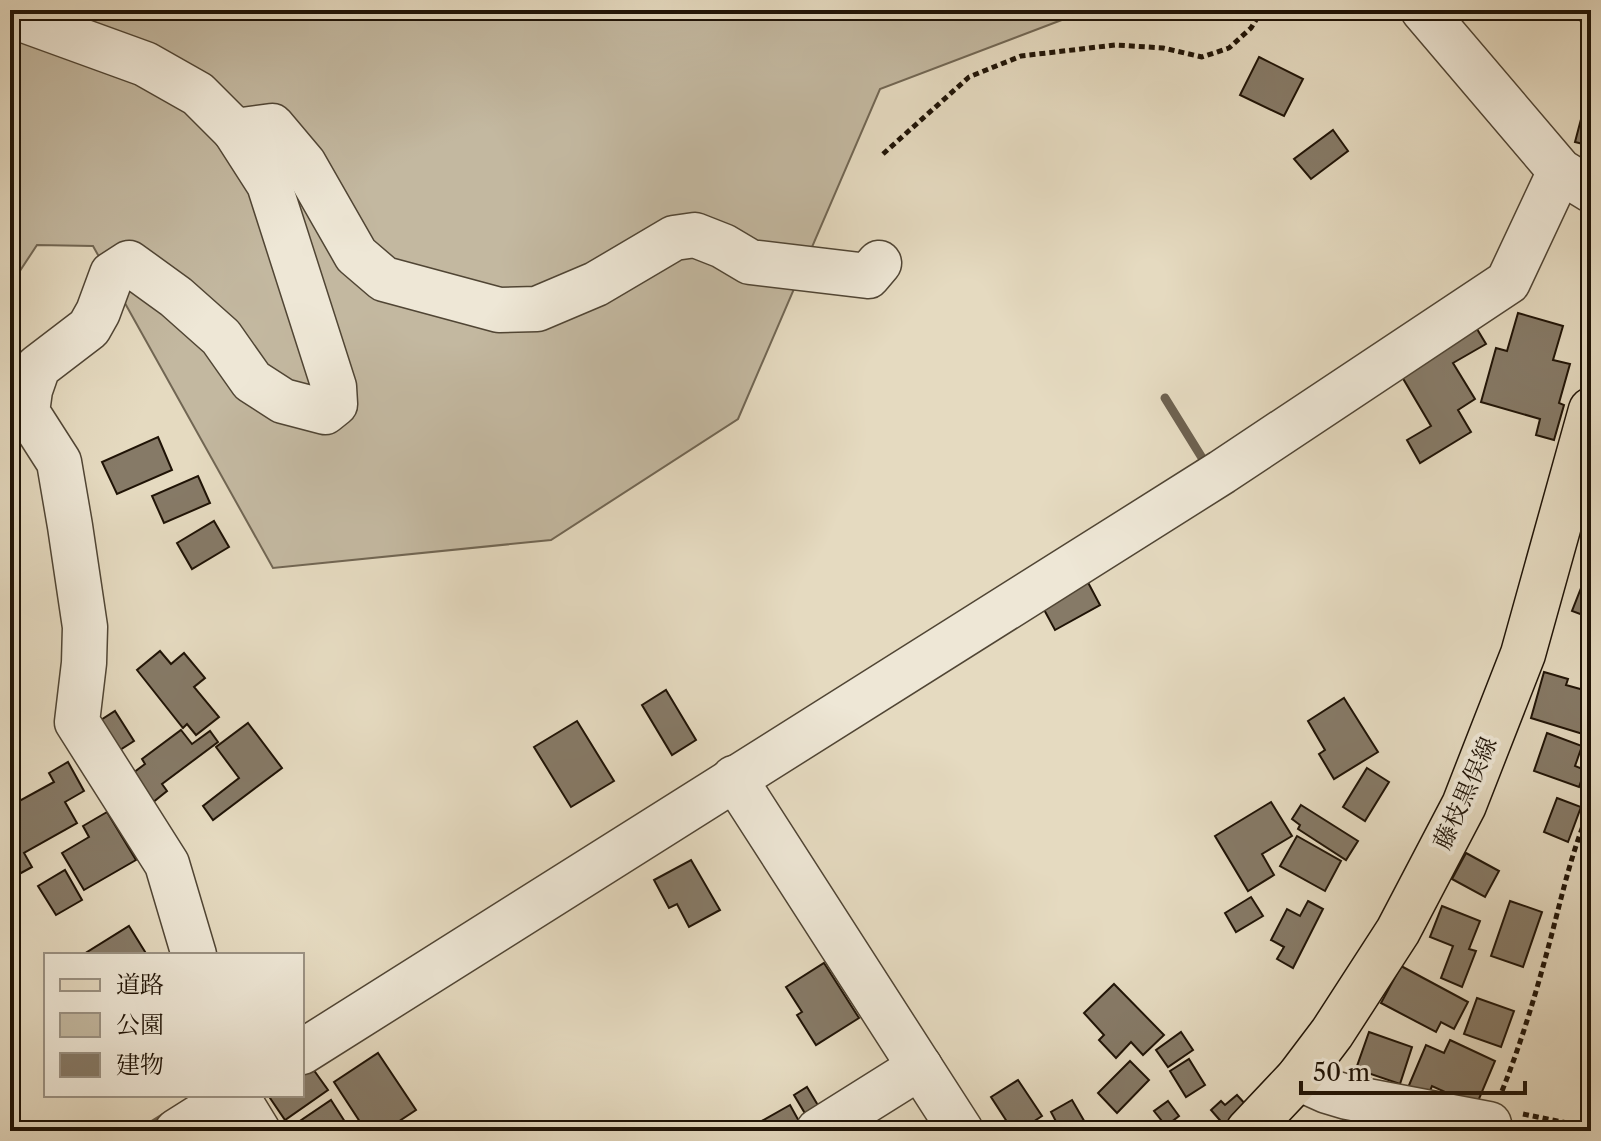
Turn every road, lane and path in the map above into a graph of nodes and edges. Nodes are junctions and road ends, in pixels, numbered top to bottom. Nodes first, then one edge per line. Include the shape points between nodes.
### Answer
1 (1262, 10) edge
2 (1423, 10) edge
3 (10, 15) edge
4 (235, 131) junction
5 (883, 154) dead end
6 (1576, 180) edge
7 (879, 263) dead end
8 (18, 410) edge
9 (1591, 410) edge
10 (734, 778) junction
11 (1591, 807) edge
12 (193, 953) edge
13 (304, 1051) edge
14 (920, 1067) junction
15 (1298, 1078) junction
16 (232, 1097) edge
17 (236, 1097) edge
18 (1492, 1116) junction
19 (1591, 1128) edge
20 (177, 1131) edge
21 (258, 1131) edge
22 (818, 1131) edge
23 (961, 1131) edge
24 (1248, 1131) edge

1 - 5 path via 1229,48 1202,57 1115,45 1021,56 969,77
2 - 6 street
3 - 4 street via 145,64 198,94
4 - 7 street via 272,126 304,164 356,255 384,279 499,310 537,309 596,284 674,238 695,235 750,262 868,276
4 - 8 street via 269,184 335,404 325,412 283,401 252,381 221,337 129,263 112,274 89,328 38,367
6 - 10 street via 1508,282 1222,472
8 - 12 street via 59,462 85,627 77,722 167,864
9 - 15 main road, 藤枝黒俣線 via 1523,654 1464,805 1398,931
10 - 13 street
10 - 14 street
11 - 18 path via 1577,837 1518,1051
14 - 22 street
14 - 23 street
15 - 18 street via 1347,1097
15 - 24 main road, 藤枝黒俣線
16 - 20 street
17 - 21 street
18 - 19 path

